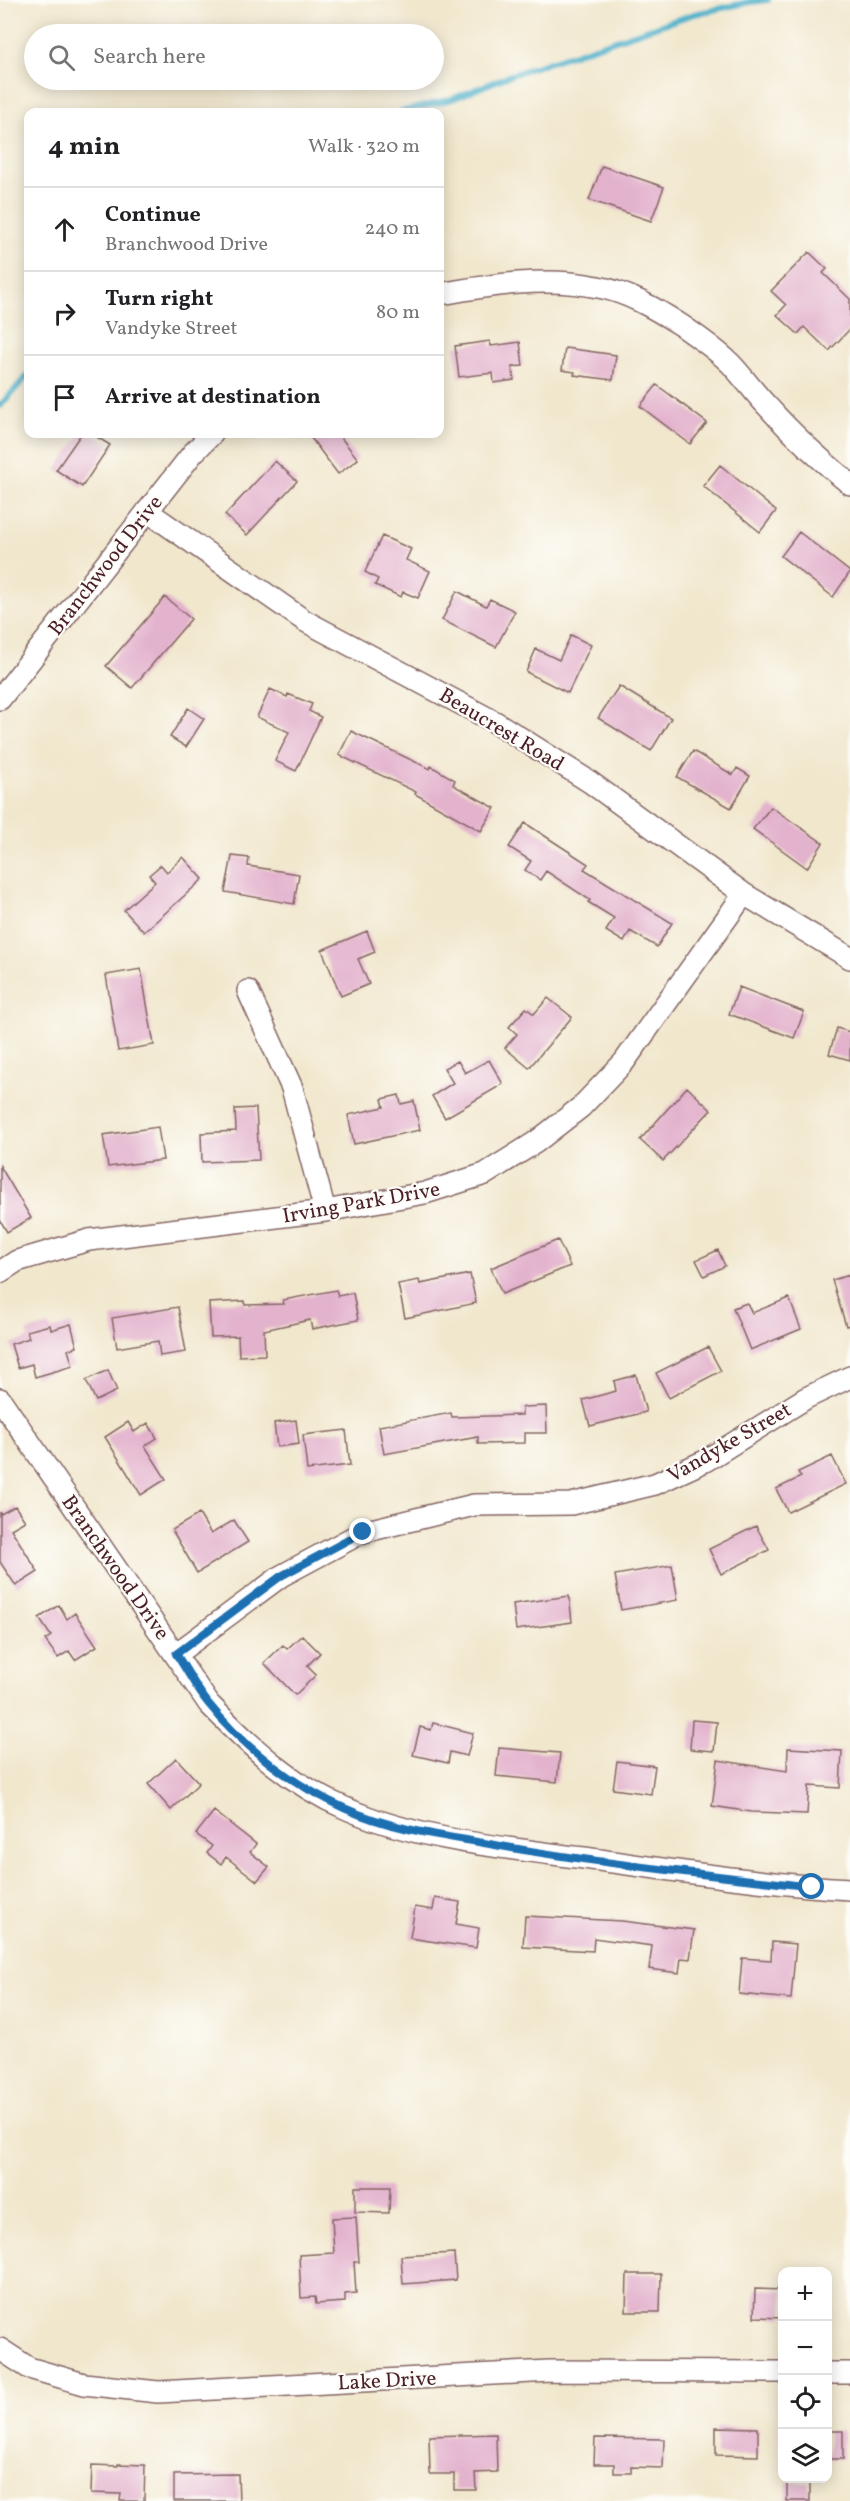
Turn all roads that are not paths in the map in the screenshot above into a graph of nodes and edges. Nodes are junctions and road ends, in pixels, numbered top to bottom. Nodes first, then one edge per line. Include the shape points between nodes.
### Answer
1 (444, 293) edge
2 (208, 438) edge
3 (850, 484) edge
4 (147, 511) junction
5 (0, 699) edge
6 (744, 894) junction
7 (850, 958) edge
8 (249, 991) dead end
9 (325, 1211) junction
10 (0, 1272) edge
11 (850, 1377) edge
12 (0, 1399) edge
13 (176, 1654) junction
14 (850, 1889) edge
15 (0, 2349) edge
16 (778, 2373) edge
17 (832, 2373) edge
18 (850, 2373) edge

1 - 3 street via 518,283 573,283 625,295 703,340 730,363 822,461
2 - 4 street, Branchwood Drive
4 - 5 street, Branchwood Drive
4 - 6 street, Beaucrest Road via 305,621 505,728 590,782
6 - 7 street, Beaucrest Road
6 - 9 street, Irving Park Drive via 624,1062 581,1107 536,1142 485,1174 425,1193
8 - 9 street via 292,1088
9 - 10 street, Irving Park Drive via 89,1240 17,1261
11 - 13 street, Vandyke Street via 806,1398 705,1461 655,1484 572,1504 474,1505 363,1532 281,1576
12 - 13 street, Branchwood Drive
13 - 14 street, Branchwood Drive via 209,1704 274,1766 344,1808 378,1821 518,1849
15 - 16 street, Lake Drive via 29,2368 84,2384 158,2392 550,2371
17 - 18 street

